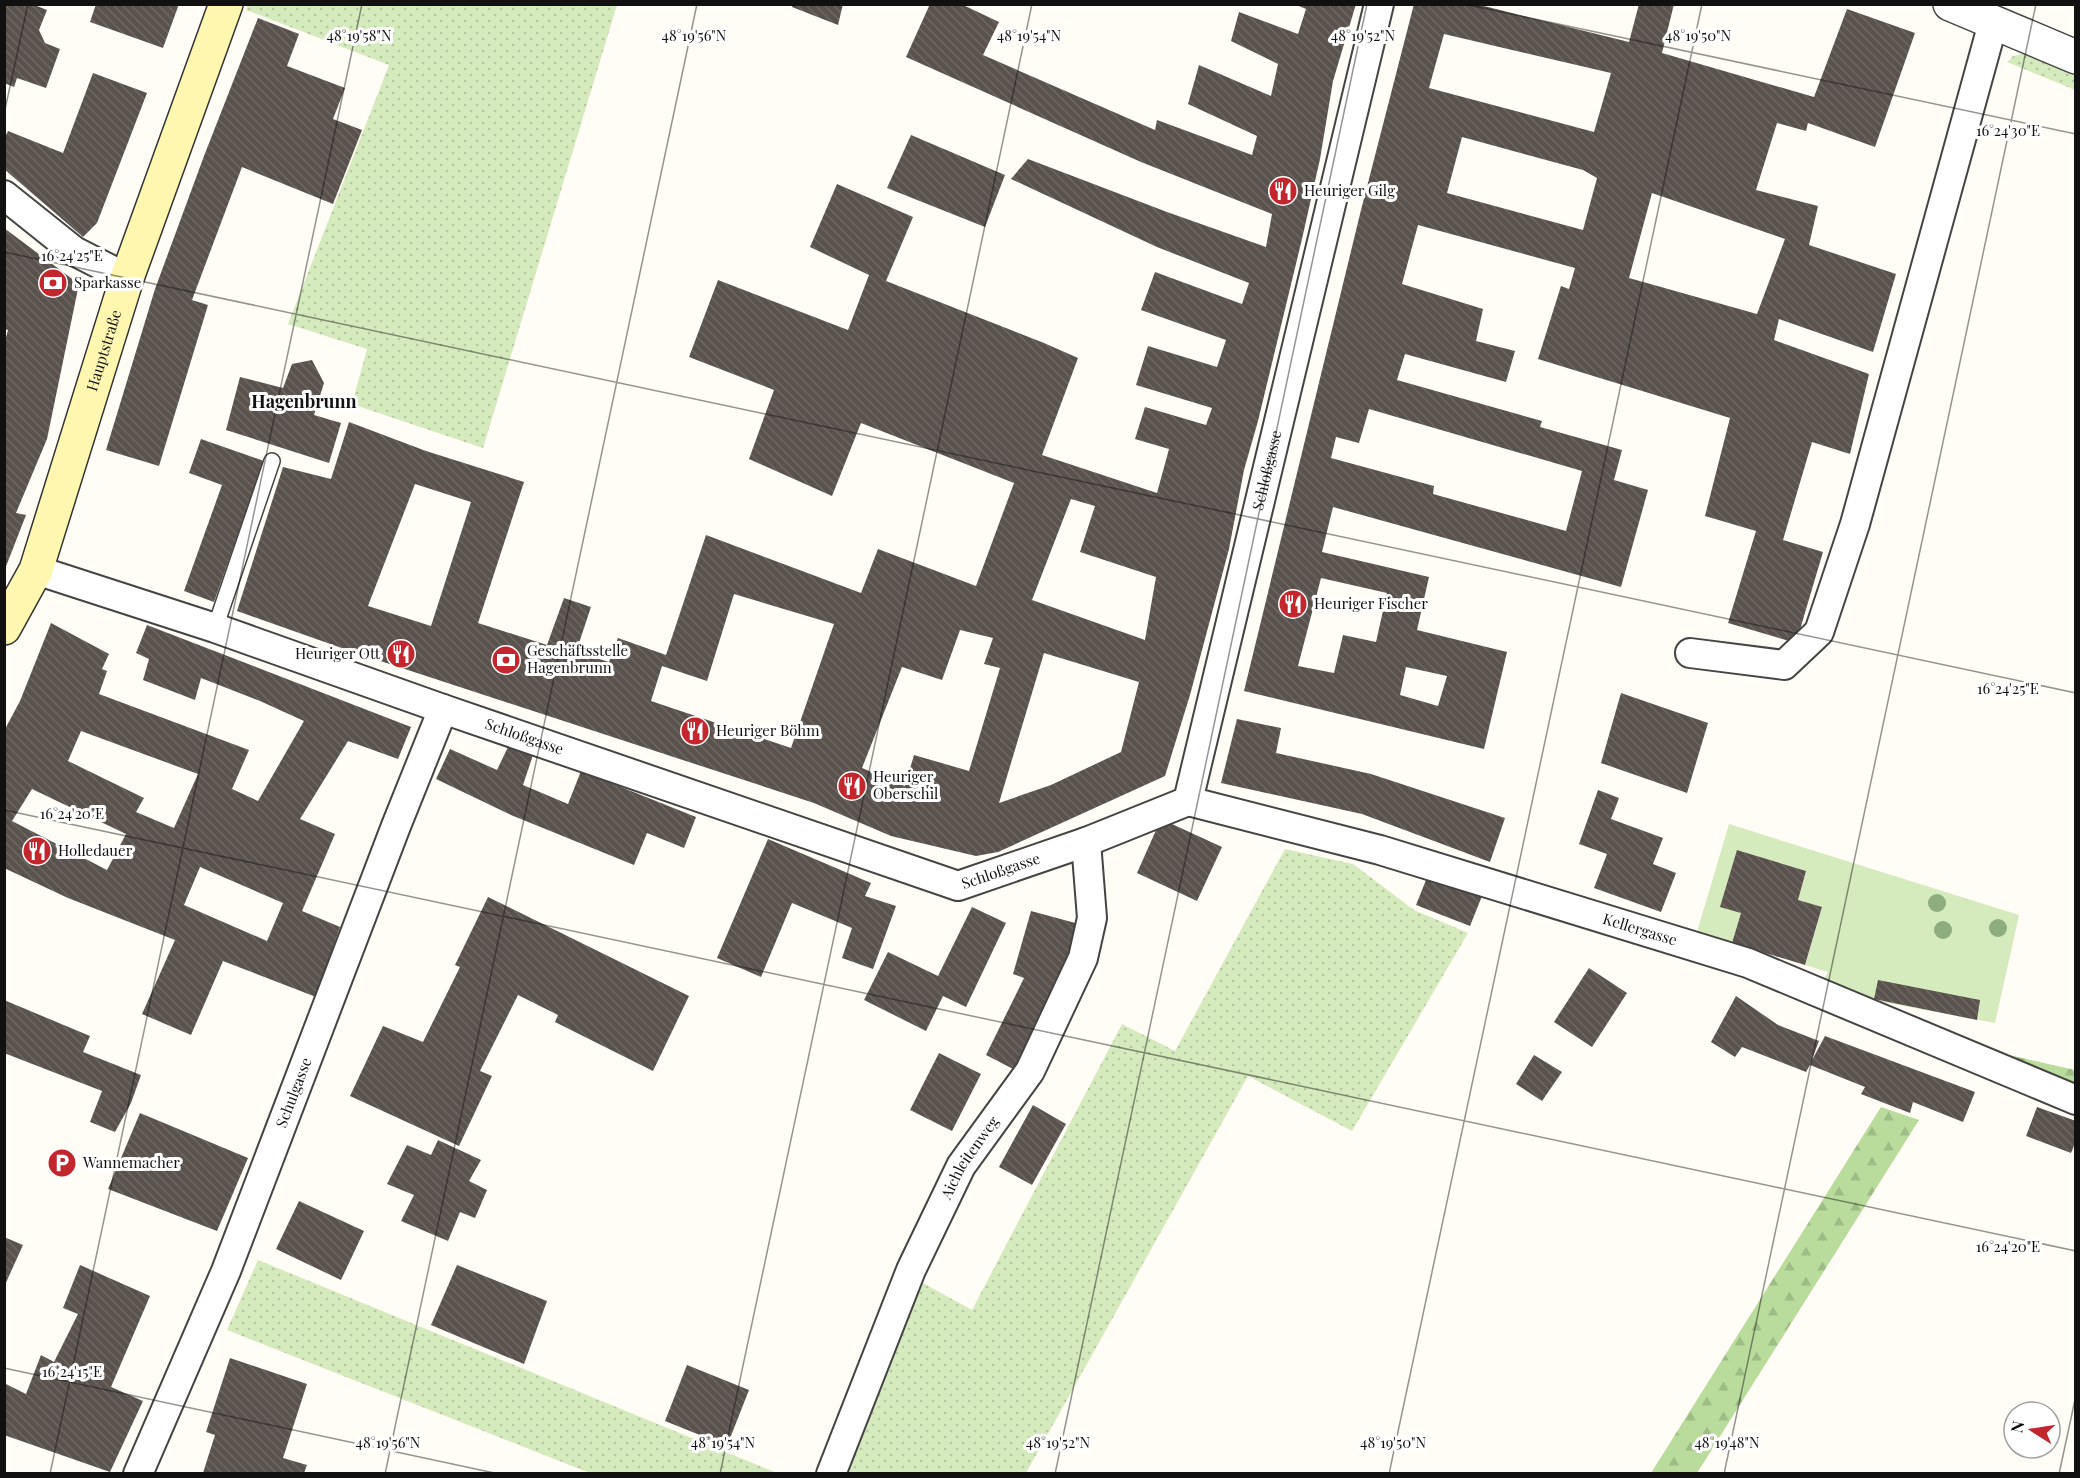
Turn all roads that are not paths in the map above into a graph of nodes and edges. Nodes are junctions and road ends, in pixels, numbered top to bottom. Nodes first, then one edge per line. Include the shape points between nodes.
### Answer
1 (226, 4) edge
2 (1379, 4) edge
3 (1950, 4) edge
4 (1993, 23) junction
5 (2076, 57) edge
6 (4, 195) edge
7 (127, 278) junction
8 (273, 461) dead end
9 (36, 570) junction
10 (4, 628) edge
11 (215, 628) junction
12 (1690, 653) dead end
13 (443, 709) junction
14 (1188, 801) junction
15 (1086, 842) junction
16 (2076, 1100) edge
17 (138, 1473) edge
18 (831, 1473) edge

1 - 7 main road, Hauptstraße
2 - 14 street, Schloßgasse
3 - 4 street
4 - 5 street
4 - 12 street via 1855,524 1819,632 1784,665
6 - 7 street via 74,251
7 - 9 main road, Hauptstraße
8 - 11 lane
9 - 10 main road, Hauptstraße
9 - 11 street, Schloßgasse
11 - 13 street, Schloßgasse
13 - 15 street, Schloßgasse via 958,886
13 - 17 street, Schulgasse via 226,1271
14 - 15 street, Schloßgasse
14 - 16 street, Kellergasse via 1380,850 1748,963
15 - 18 street, Aichleitenweg via 1092,918 1083,958 1030,1071 961,1166 910,1270

